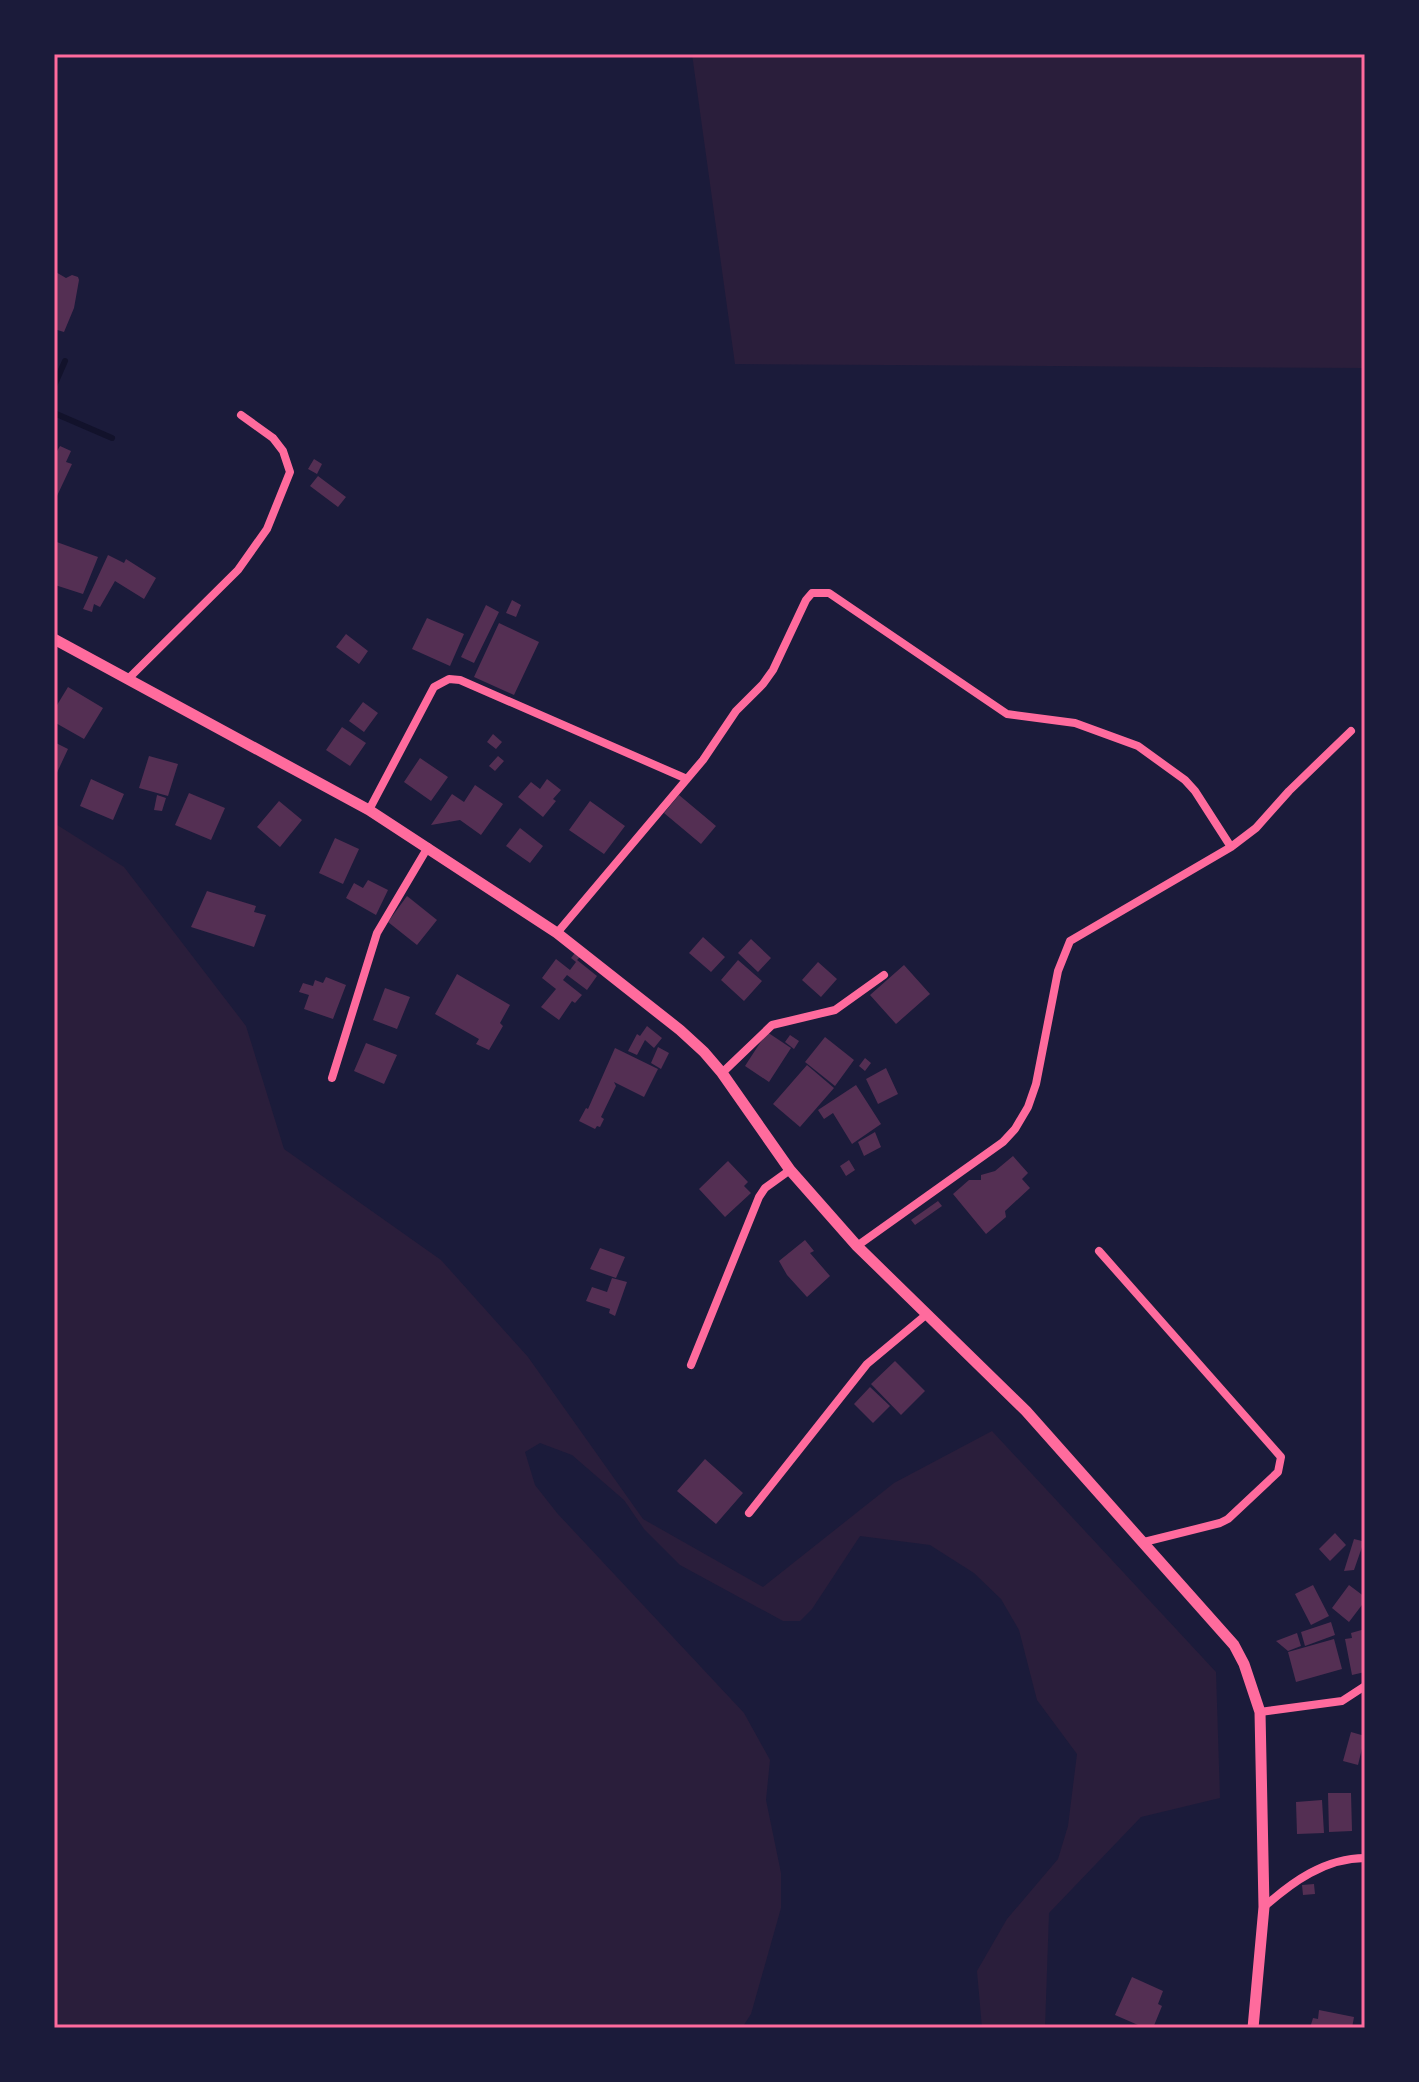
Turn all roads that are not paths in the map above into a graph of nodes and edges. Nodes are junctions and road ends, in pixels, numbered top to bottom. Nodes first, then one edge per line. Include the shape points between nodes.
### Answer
1 (241, 415) dead end
2 (54, 639) edge
3 (129, 678) junction
4 (1351, 731) dead end
5 (687, 779) junction
6 (369, 810) junction
7 (428, 847) junction
8 (1231, 847) junction
9 (557, 933) junction
10 (884, 975) dead end
11 (722, 1073) junction
12 (332, 1078) dead end
13 (790, 1170) junction
14 (857, 1246) junction
15 (1099, 1251) dead end
16 (927, 1314) junction
17 (691, 1365) dead end
18 (749, 1513) dead end
19 (1144, 1542) junction
20 (1365, 1686) edge
21 (1260, 1712) junction
22 (1365, 1858) edge
23 (1264, 1907) junction
24 (1253, 2028) edge

1 - 3 street via 273,438 290,472 267,529 238,570
2 - 3 main road
3 - 6 main road
4 - 8 street
5 - 6 street via 449,679 434,687
5 - 8 street via 773,670 806,600 821,591 1007,714 1075,723 1138,746 1185,780
5 - 9 street
6 - 7 main road
7 - 9 main road
7 - 12 street via 377,933
8 - 14 street via 1070,941 1058,971 1036,1084 1015,1129
9 - 11 main road via 680,1030
10 - 11 street via 835,1010 772,1025
11 - 13 main road
13 - 14 main road
13 - 17 street via 759,1197
14 - 16 main road
15 - 19 street via 1281,1457 1278,1472 1228,1519
16 - 18 street via 867,1364
16 - 19 main road via 1026,1411
19 - 21 main road via 1234,1645
20 - 21 street via 1342,1701
21 - 23 main road
22 - 23 street via 1311,1872
23 - 24 main road

